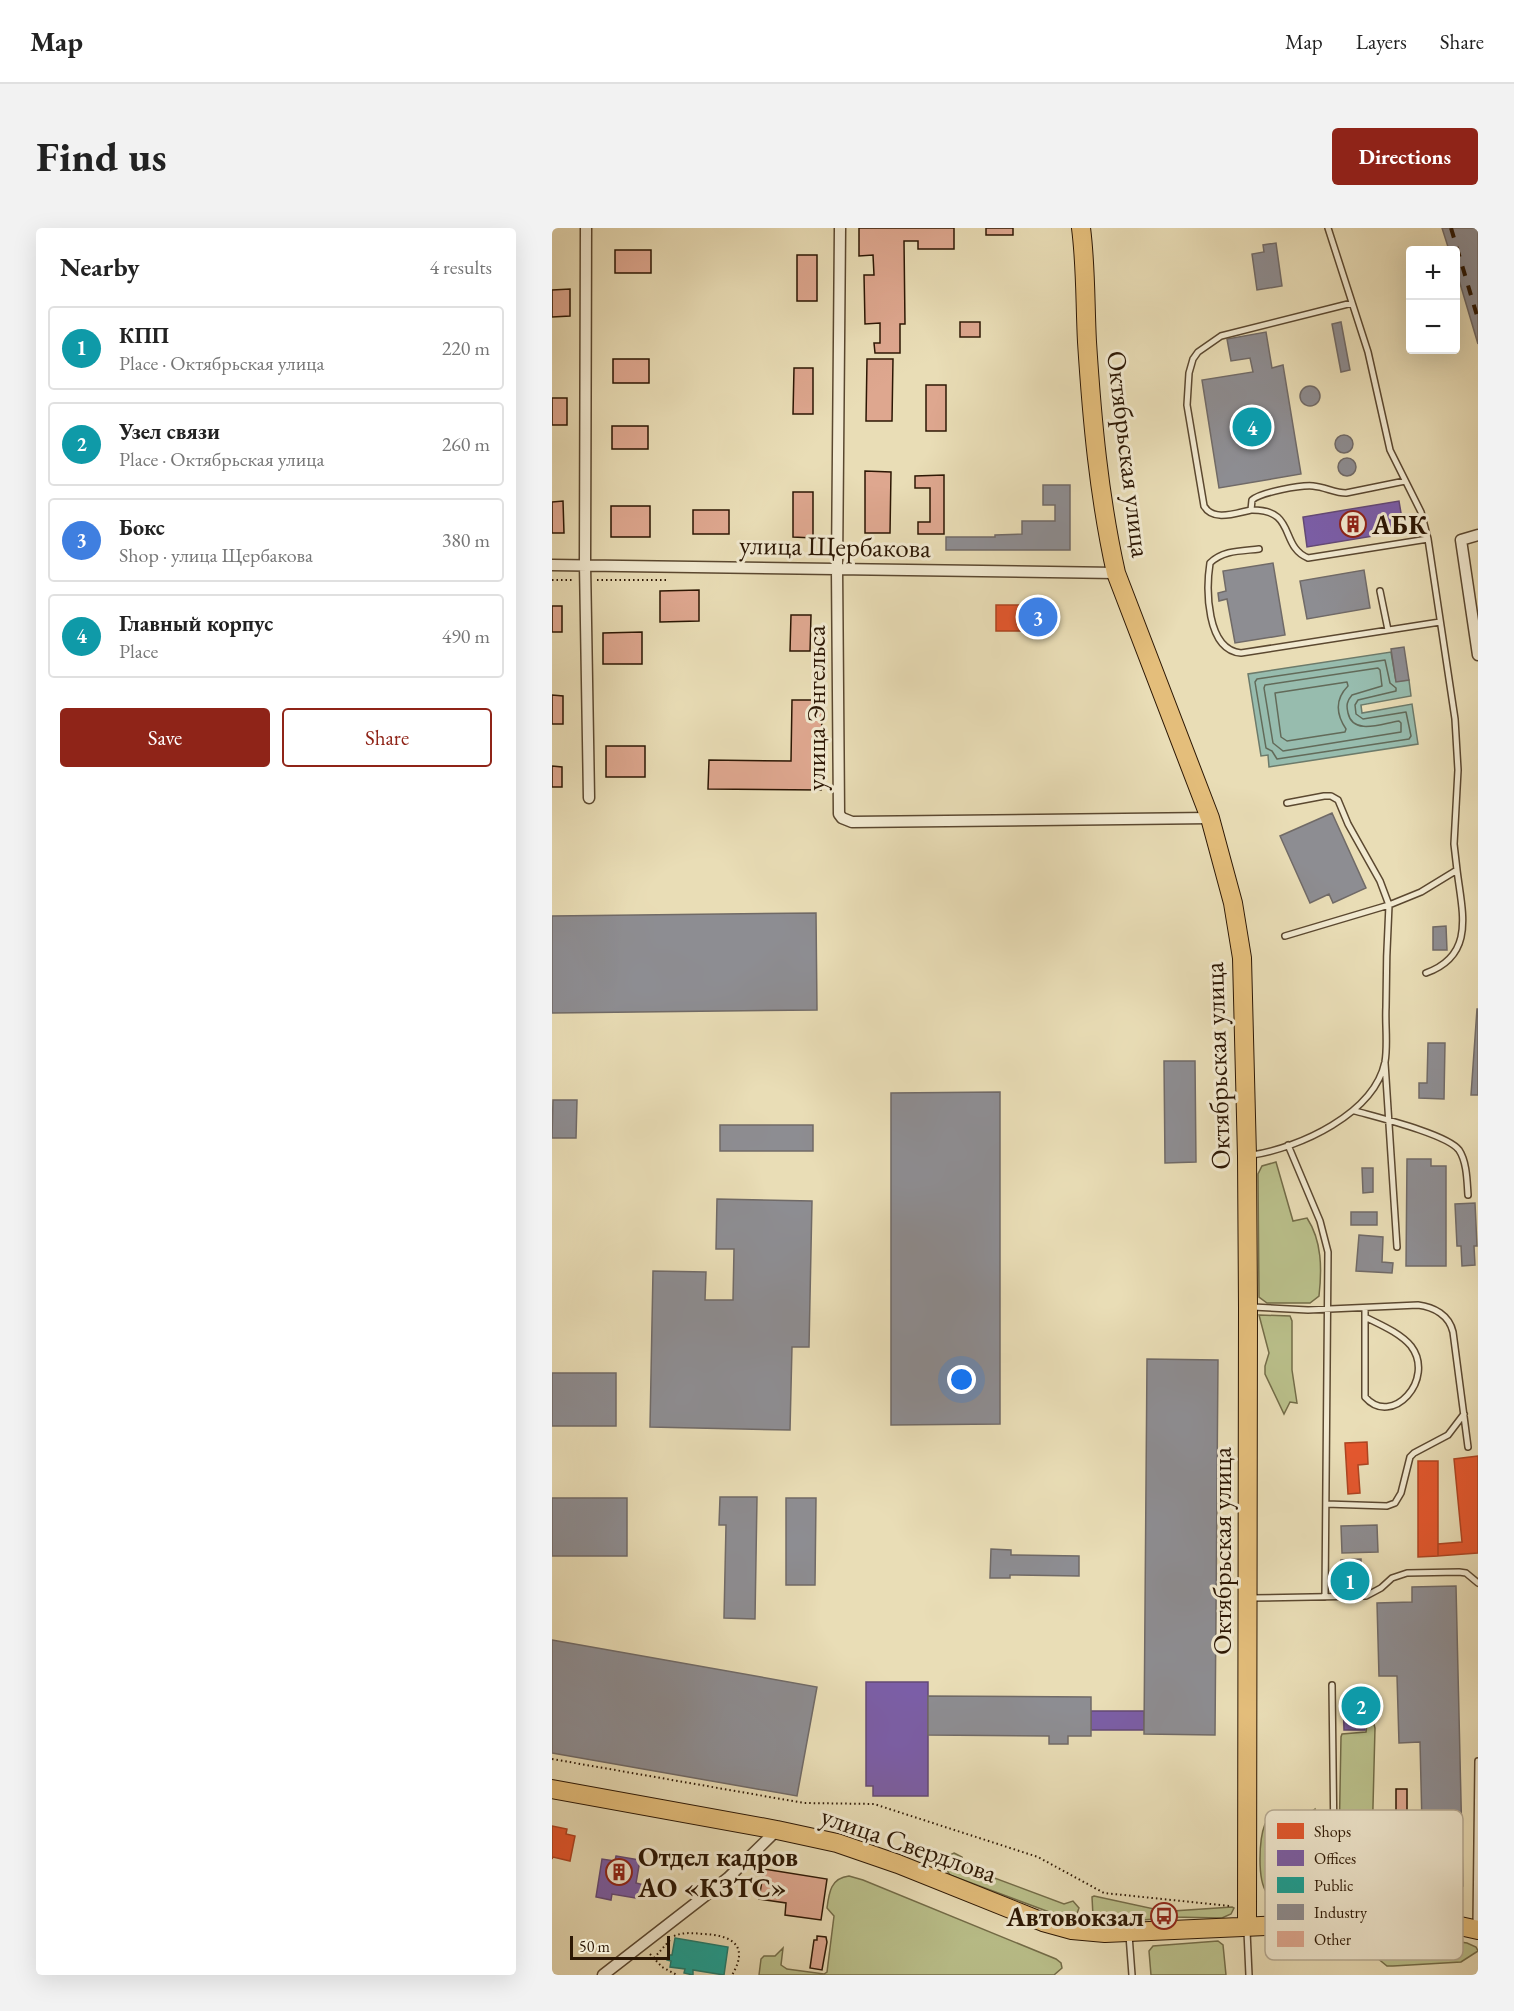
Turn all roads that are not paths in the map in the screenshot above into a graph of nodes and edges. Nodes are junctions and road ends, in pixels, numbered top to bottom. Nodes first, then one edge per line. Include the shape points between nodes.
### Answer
1 (586, 228) edge
2 (840, 228) edge
3 (1081, 228) edge
4 (1328, 228) edge
5 (1352, 303) junction
6 (1405, 481) junction
7 (1251, 510) junction
8 (1478, 535) edge
9 (1428, 539) junction
10 (1259, 549) dead end
11 (585, 564) junction
12 (552, 565) edge
13 (837, 568) junction
14 (1116, 573) junction
15 (1380, 591) dead end
16 (1440, 622) junction
17 (1388, 630) junction
18 (1478, 655) edge
19 (589, 798) dead end
20 (1287, 803) dead end
21 (1210, 818) junction
22 (1457, 870) junction
23 (1389, 905) junction
24 (1285, 936) dead end
25 (1426, 973) dead end
26 (1385, 1062) junction
27 (1354, 1111) junction
28 (1390, 1121) junction
29 (1288, 1145) junction
30 (1247, 1156) junction
31 (1468, 1195) dead end
32 (1397, 1247) dead end
33 (1248, 1307) junction
34 (1365, 1308) junction
35 (1326, 1310) junction
36 (1367, 1318) junction
37 (1464, 1414) junction
38 (1468, 1447) dead end
39 (1326, 1504) junction
40 (1478, 1583) edge
41 (1325, 1597) junction
42 (1248, 1598) junction
43 (1332, 1685) dead end
44 (1478, 1761) edge
45 (552, 1789) edge
46 (1334, 1810) edge
47 (777, 1830) junction
48 (1265, 1925) edge
49 (1247, 1926) junction
50 (1477, 1930) edge
51 (1128, 1932) junction
52 (603, 1975) edge
53 (1132, 1975) edge
54 (1249, 1975) edge

1 - 11 street
2 - 13 street, улица Энгельса
3 - 14 main road, Октябрьская улица via 1093,429
4 - 5 lane
5 - 6 lane via 1368,352 1390,450
5 - 7 lane via 1221,336 1193,360 1187,405 1204,506 1217,515
6 - 7 lane via 1346,493 1306,486 1255,496
6 - 9 lane via 1421,512
7 - 9 lane via 1279,517 1300,554 1308,558
8 - 18 street via 1461,540
9 - 16 lane
10 - 17 lane via 1227,552 1210,563 1214,631 1228,651 1241,654
11 - 12 street, улица Щербакова
11 - 13 street, улица Щербакова
11 - 19 street
13 - 14 street, улица Щербакова
13 - 21 street, улица Энгельса via 838,808 842,818 852,822
14 - 21 main road, Октябрьская улица
15 - 17 lane
16 - 17 lane
16 - 22 lane via 1455,719
20 - 23 lane via 1324,796 1338,800
21 - 30 main road, Октябрьская улица via 1231,893 1242,958
22 - 23 lane via 1421,892
22 - 25 lane via 1463,918 1460,940 1451,959
23 - 24 lane
23 - 26 lane
26 - 27 lane via 1369,1095
26 - 28 lane
27 - 28 lane
27 - 29 lane
28 - 31 lane via 1434,1135 1458,1149 1464,1160
28 - 32 lane
29 - 30 lane
29 - 35 lane via 1326,1240
30 - 33 main road, Октябрьская улица
33 - 35 lane
33 - 42 main road, Октябрьская улица
34 - 35 lane
34 - 36 lane
34 - 37 lane via 1418,1305 1446,1317 1453,1332
35 - 39 lane
36 - 36 lane via 1365,1397 1371,1405 1382,1408 1400,1403 1413,1389 1419,1374 1418,1360 1410,1345
37 - 38 lane
37 - 39 lane via 1448,1435 1410,1457 1395,1503
39 - 41 lane
40 - 41 lane via 1467,1573 1416,1572 1399,1574 1366,1596
41 - 42 lane
42 - 49 main road, Октябрьская улица
43 - 46 lane
44 - 50 lane
45 - 47 main road, улица Свердлова
47 - 51 main road, улица Свердлова via 867,1853 1057,1926 1085,1932
47 - 52 street via 728,1878
48 - 49 main road, улица Свердлова
49 - 51 main road, улица Свердлова
49 - 54 lane
51 - 53 lane

